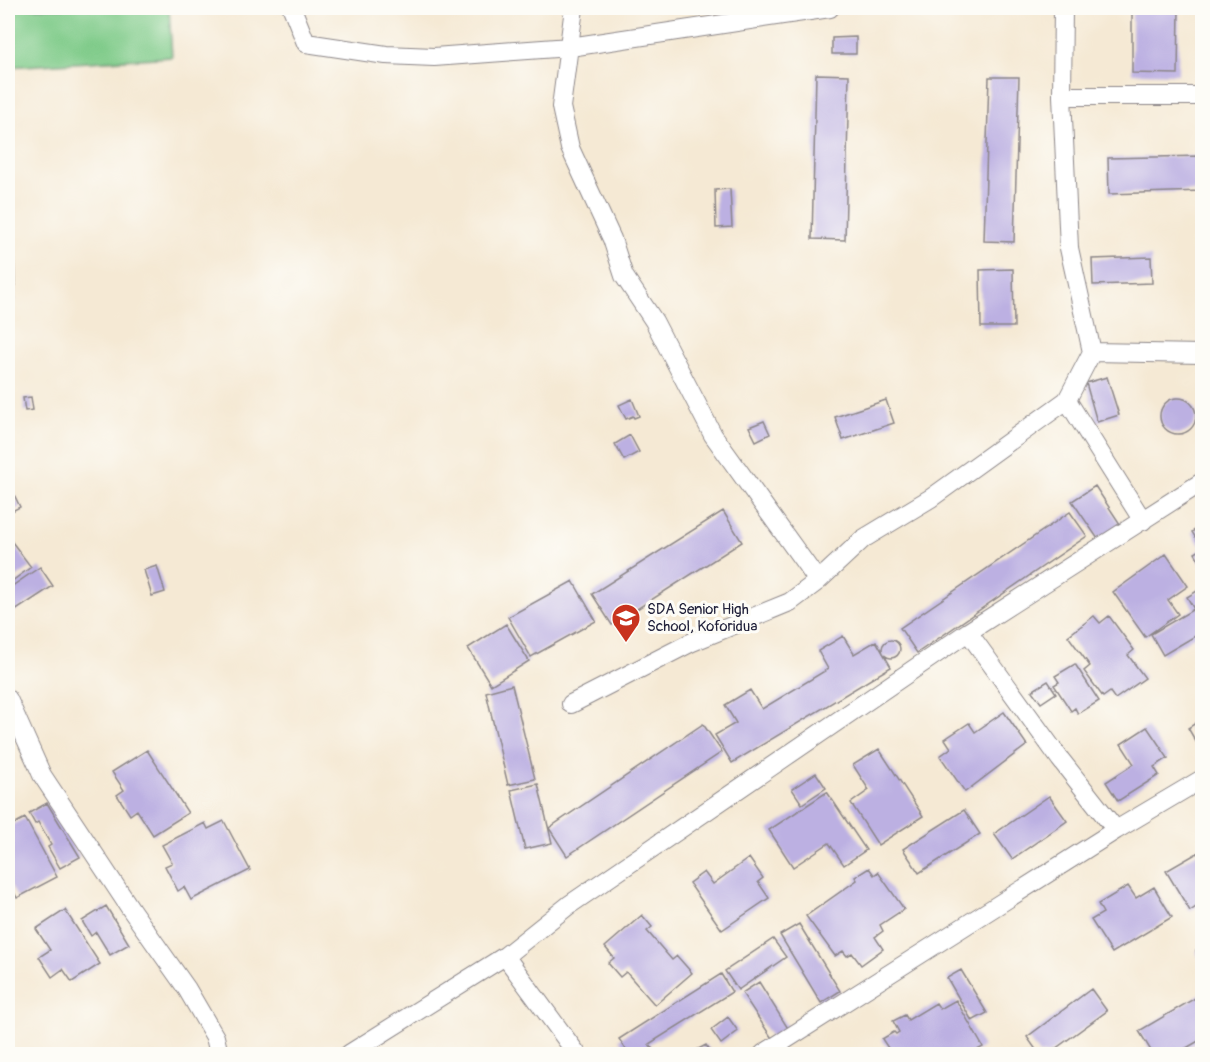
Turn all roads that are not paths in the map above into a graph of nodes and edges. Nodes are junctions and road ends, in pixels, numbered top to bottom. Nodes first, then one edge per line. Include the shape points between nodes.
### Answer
1 (292, 8) edge
2 (574, 8) edge
3 (830, 8) edge
4 (1063, 8) edge
5 (570, 47) junction
6 (1062, 96) junction
7 (1203, 96) edge
8 (1092, 352) junction
9 (1203, 354) edge
10 (1067, 400) junction
11 (1203, 482) edge
12 (1143, 521) junction
13 (818, 582) junction
14 (968, 632) junction
15 (8, 699) edge
16 (571, 704) dead end
17 (1203, 779) edge
18 (1116, 830) junction
19 (506, 956) junction
20 (219, 1054) edge
21 (349, 1054) edge
22 (578, 1054) edge
23 (763, 1054) edge

1 - 5 street via 306,43 386,55 434,57
2 - 5 street
3 - 5 street
4 - 6 street
5 - 13 street via 561,106 570,148 612,238 624,276 654,321 712,435
6 - 7 street
6 - 8 street via 1069,248
8 - 9 street
8 - 10 street
10 - 12 street
10 - 13 street via 931,498 863,539
11 - 12 street
12 - 14 street
13 - 16 street via 790,602 690,643
14 - 18 street
14 - 19 street via 569,905
15 - 20 street via 42,775 187,988 215,1037
17 - 18 street
18 - 23 street
19 - 21 street
19 - 22 street

